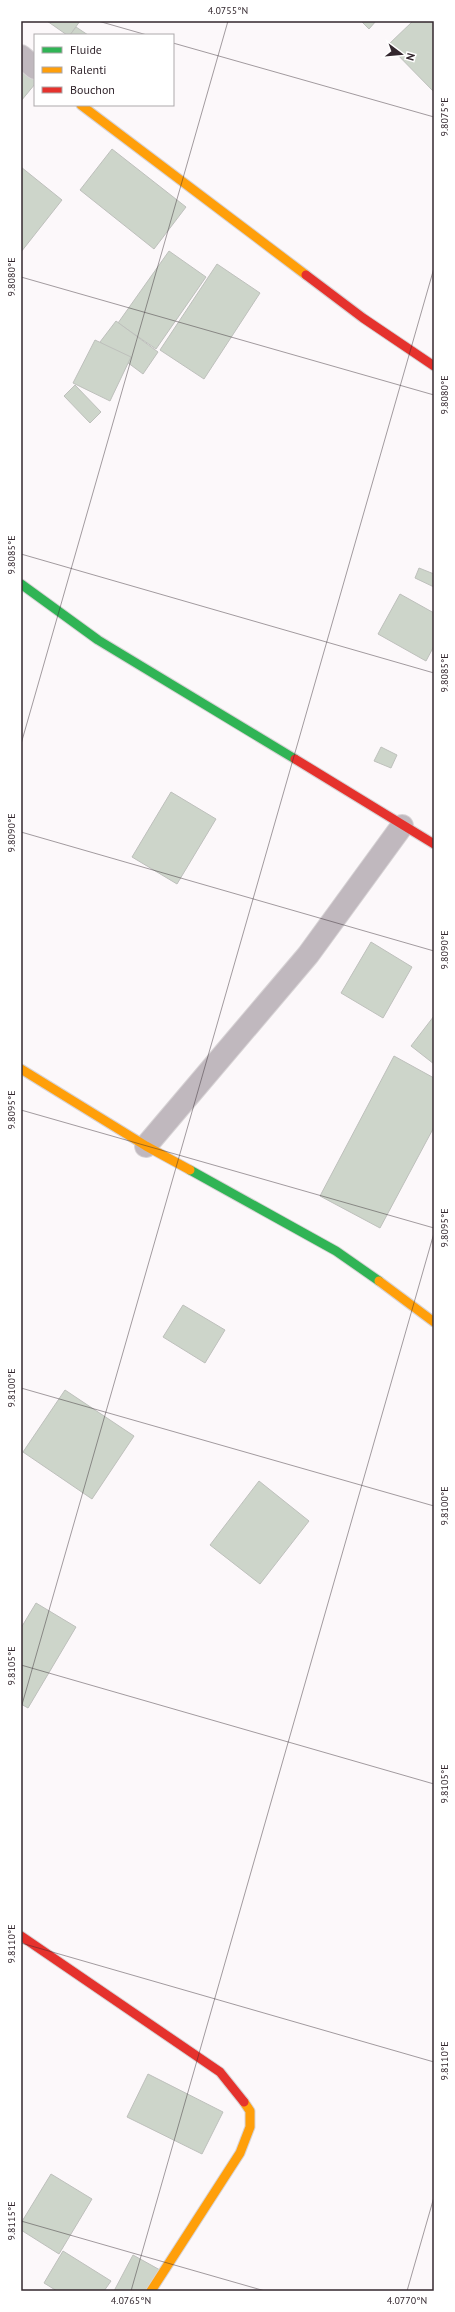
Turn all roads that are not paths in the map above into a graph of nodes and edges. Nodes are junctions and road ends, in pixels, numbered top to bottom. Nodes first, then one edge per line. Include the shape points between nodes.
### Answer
1 (21, 56) edge
2 (34, 67) edge
3 (82, 106) edge
4 (434, 366) edge
5 (21, 584) edge
6 (402, 826) junction
7 (434, 844) edge
8 (21, 1069) edge
9 (146, 1146) junction
10 (434, 1322) edge
11 (21, 1936) edge
12 (151, 2291) edge

1 - 2 street
3 - 4 street via 363,318
5 - 6 street via 98,640
6 - 7 street
6 - 9 street via 308,955
8 - 9 street
9 - 10 street via 336,1251
11 - 12 street via 220,2072 239,2093 250,2111 250,2126 240,2153

